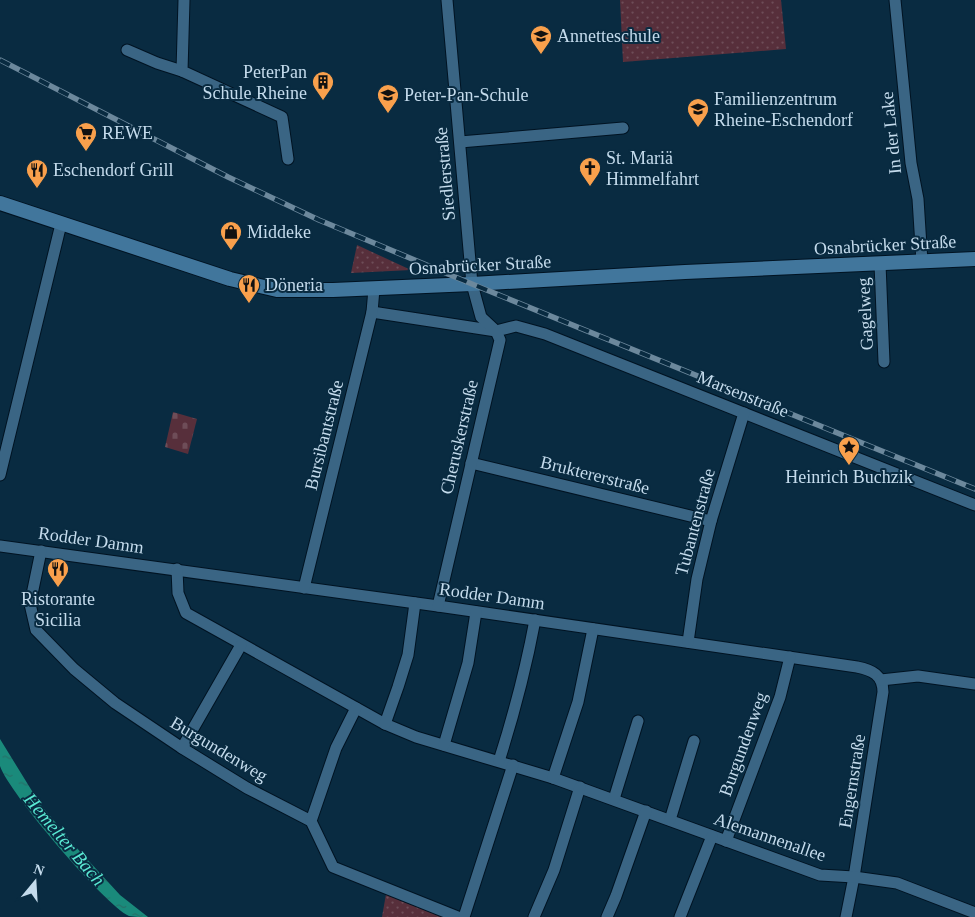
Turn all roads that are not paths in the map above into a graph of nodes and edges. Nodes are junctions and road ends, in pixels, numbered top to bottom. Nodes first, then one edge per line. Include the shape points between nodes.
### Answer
1 (184, 0) edge
2 (447, 0) edge
3 (895, 0) edge
4 (127, 50) dead end
5 (182, 70) junction
6 (623, 128) dead end
7 (460, 142) junction
8 (288, 159) dead end
9 (0, 203) edge
10 (61, 224) junction
11 (975, 260) edge
12 (922, 262) junction
13 (880, 264) junction
14 (472, 284) junction
15 (374, 288) junction
16 (372, 312) junction
17 (496, 332) junction
18 (884, 362) dead end
19 (744, 413) junction
20 (471, 463) junction
21 (0, 475) edge
22 (975, 506) edge
23 (711, 521) junction
24 (0, 546) edge
25 (41, 551) junction
26 (177, 569) junction
27 (304, 588) junction
28 (415, 603) junction
29 (438, 606) junction
30 (476, 612) junction
31 (535, 620) junction
32 (594, 628) junction
33 (688, 642) junction
34 (240, 645) junction
35 (790, 657) junction
36 (881, 680) junction
37 (975, 684) edge
38 (356, 708) junction
39 (638, 721) dead end
40 (385, 724) junction
41 (694, 741) dead end
42 (444, 745) junction
43 (182, 748) junction
44 (499, 761) junction
45 (513, 765) junction
46 (553, 778) junction
47 (580, 787) junction
48 (614, 799) junction
49 (646, 811) junction
50 (670, 820) junction
51 (311, 821) junction
52 (712, 836) junction
53 (726, 841) junction
54 (854, 877) junction
55 (975, 913) edge
56 (458, 917) edge
57 (464, 917) edge
58 (534, 917) edge
59 (607, 917) edge
60 (680, 917) edge
61 (846, 917) edge

1 - 5 street
2 - 7 street, Siedlerstraße
3 - 12 street, In der Lake
4 - 5 street
5 - 8 street via 282,116
6 - 7 street
7 - 14 street, Siedlerstraße
9 - 10 main road, Osnabrücker Straße
10 - 15 main road, Osnabrücker Straße via 230,279 277,290
10 - 21 street
11 - 12 main road, Osnabrücker Straße
12 - 13 main road, Osnabrücker Straße
13 - 14 main road, Osnabrücker Straße
13 - 18 street, Gagelweg
14 - 15 main road, Osnabrücker Straße
14 - 17 street via 481,317
15 - 16 street, Bursibantstraße
16 - 17 street
16 - 27 street, Bursibantstraße
17 - 19 street, Marsenstraße via 516,326 545,334
17 - 20 street, Cheruskerstraße via 500,340
19 - 22 street, Marsenstraße
19 - 23 street, Tubantenstraße
20 - 23 street, Bruktererstraße
20 - 29 street, Cheruskerstraße
23 - 33 street, Tubantenstraße via 697,579
24 - 25 street, Rodder Damm
25 - 26 street, Rodder Damm
25 - 43 street, Burgundenweg via 30,604 36,630 115,704
26 - 27 street, Rodder Damm
26 - 34 street, Alemannenallee via 178,593 186,613
27 - 28 street, Rodder Damm
28 - 29 street, Rodder Damm
28 - 40 street via 408,654
29 - 30 street, Rodder Damm
30 - 31 street, Rodder Damm
30 - 42 street via 468,663
31 - 32 street, Rodder Damm
31 - 44 street via 524,676
32 - 33 street, Rodder Damm
32 - 46 street via 578,702
33 - 35 street, Rodder Damm
34 - 38 street, Alemannenallee
34 - 43 street
35 - 36 street, Rodder Damm via 866,669 876,673
35 - 53 street, Burgundenweg via 780,697
36 - 37 street via 918,676
36 - 54 street, Engernstraße via 883,692
38 - 40 street, Alemannenallee
38 - 51 street via 336,748
39 - 48 street
40 - 42 street, Alemannenallee
41 - 50 street
42 - 44 street, Alemannenallee
43 - 51 street, Burgundenweg via 247,788
44 - 45 street, Alemannenallee
45 - 46 street, Alemannenallee
45 - 57 street
46 - 47 street, Alemannenallee
47 - 48 street, Alemannenallee
47 - 58 street via 554,870
48 - 49 street, Alemannenallee
49 - 50 street, Alemannenallee
49 - 59 street
50 - 52 street, Alemannenallee
51 - 56 street via 333,867
52 - 53 street, Alemannenallee
52 - 60 street
53 - 54 street, Alemannenallee via 820,875
54 - 55 street, Alemannenallee via 897,883
54 - 61 street, Engernstraße

